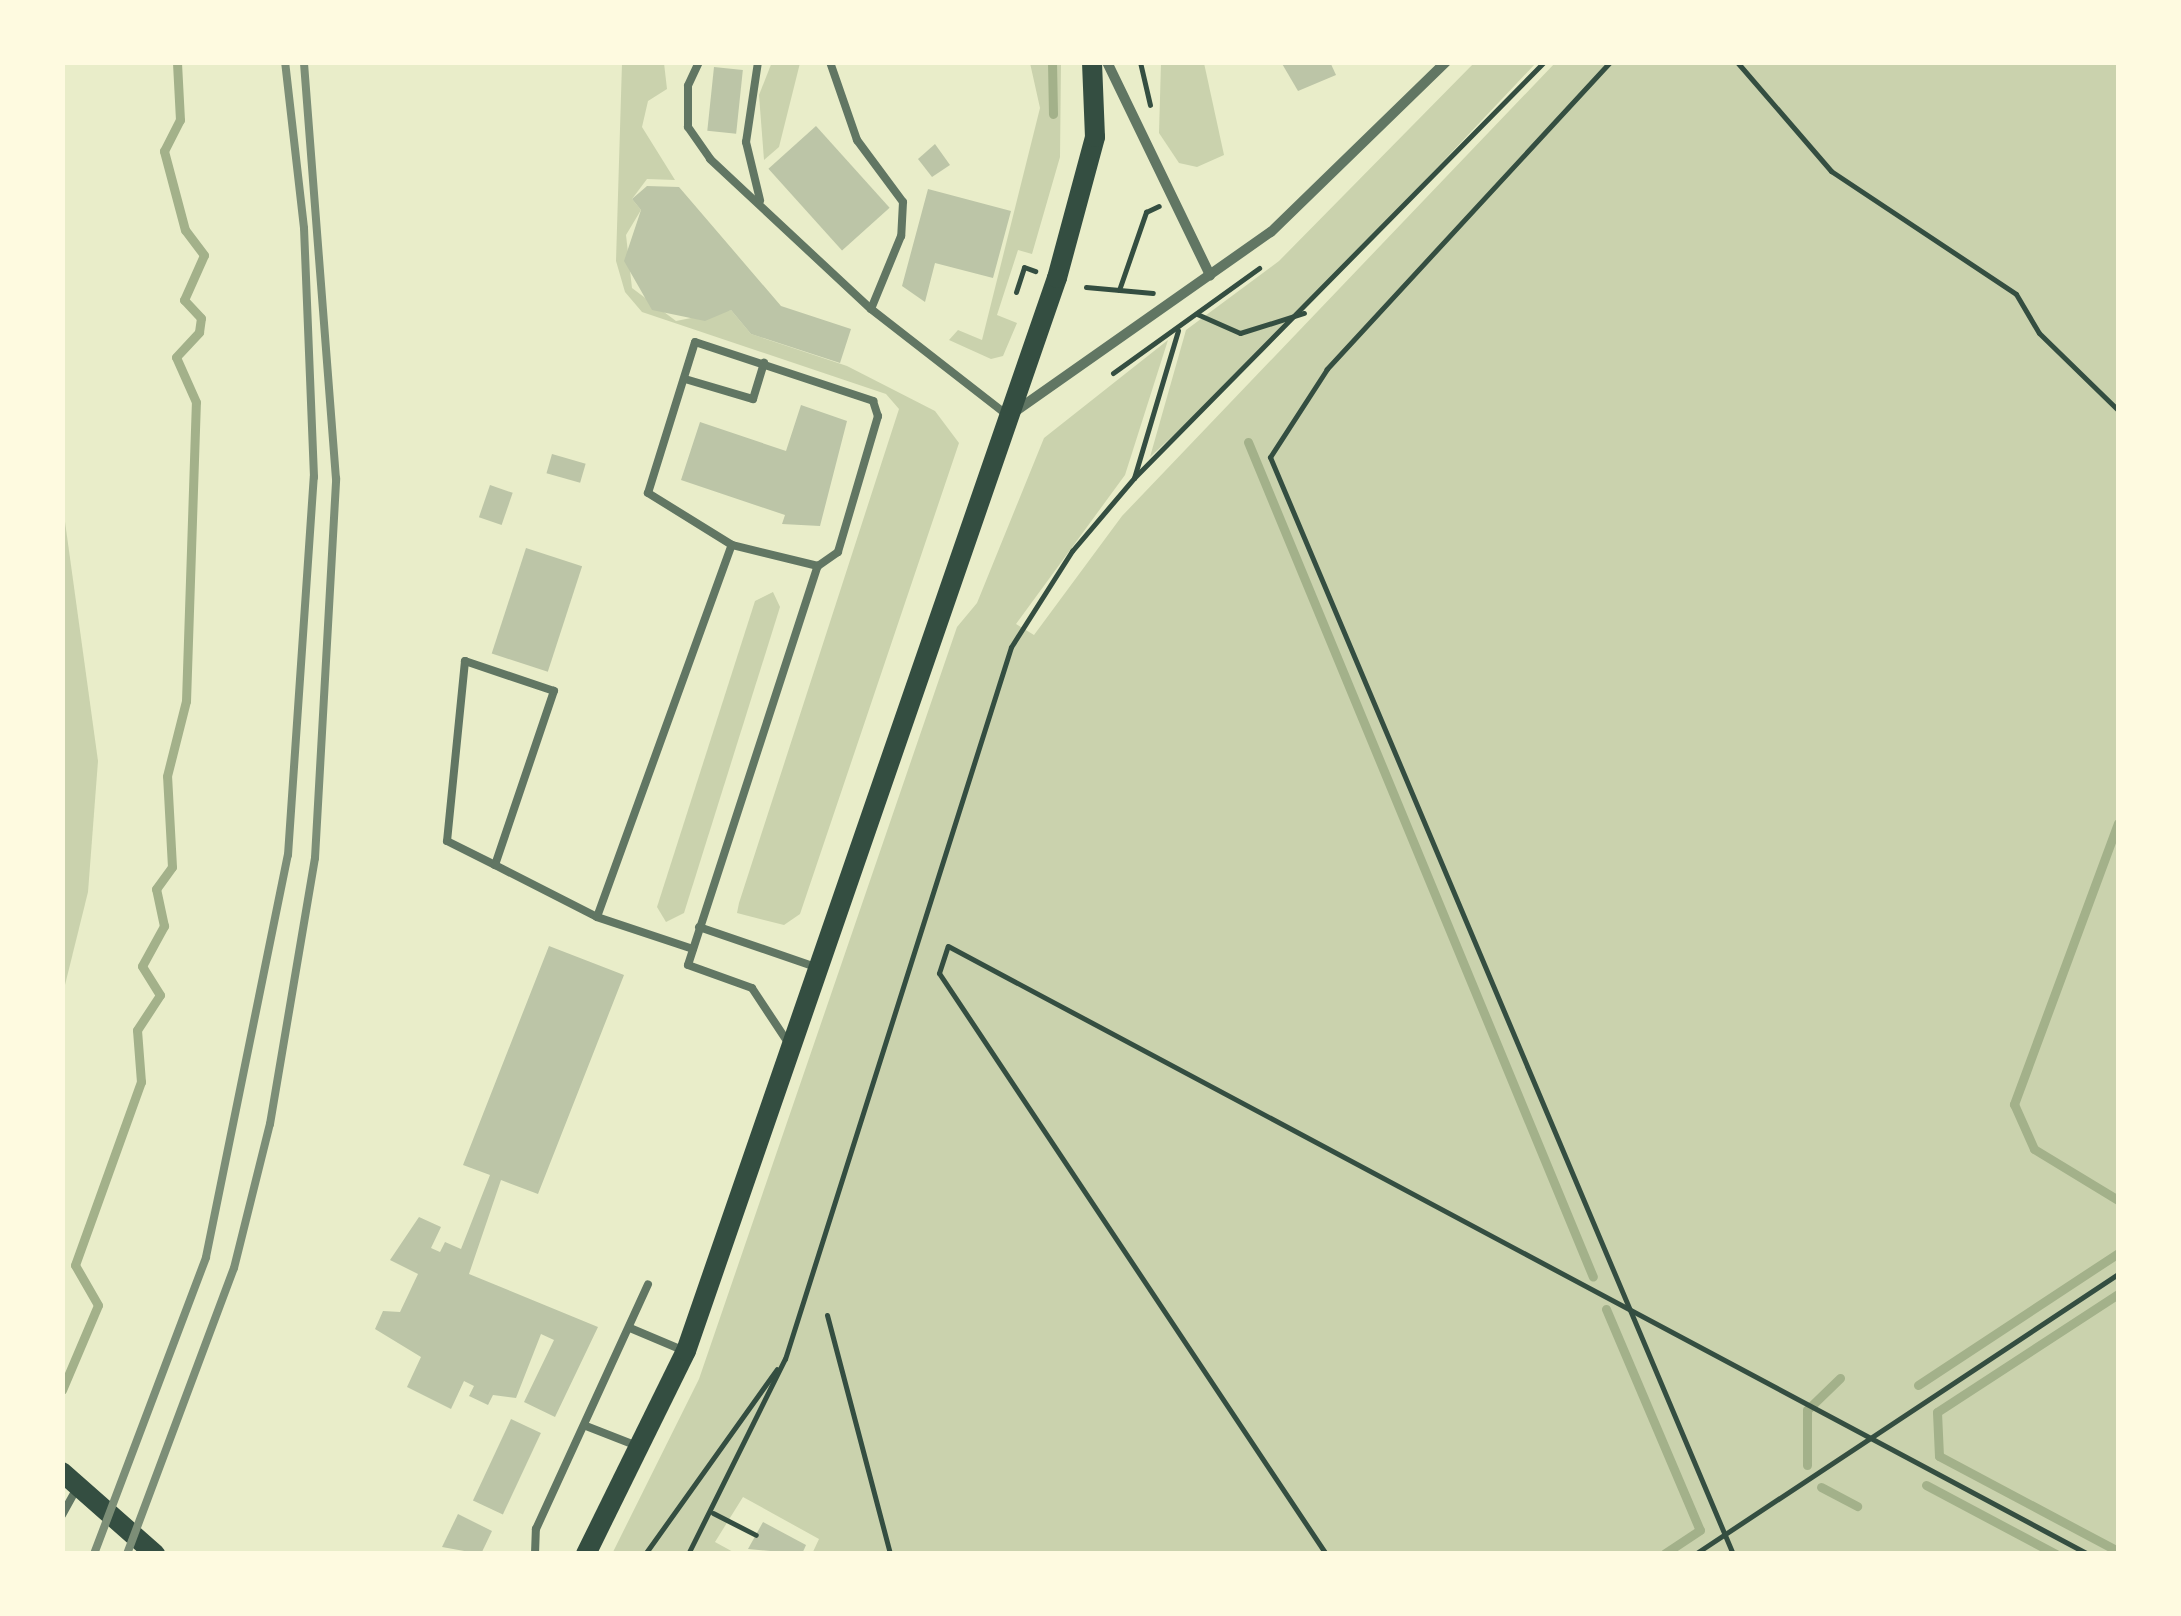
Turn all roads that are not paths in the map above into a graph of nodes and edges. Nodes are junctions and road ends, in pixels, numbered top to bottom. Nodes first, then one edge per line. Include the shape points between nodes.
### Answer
1 (699, 62) edge
2 (758, 62) edge
3 (830, 62) edge
4 (1092, 62) edge
5 (1107, 62) edge
6 (1446, 62) edge
7 (761, 203) junction
8 (1210, 275) junction
9 (871, 309) junction
10 (764, 363) junction
11 (685, 378) junction
12 (1009, 416) junction
13 (732, 545) junction
14 (818, 566) junction
15 (496, 866) junction
16 (597, 916) junction
17 (699, 927) junction
18 (692, 950) junction
19 (820, 968) junction
20 (792, 1050) junction
21 (648, 1284) dead end
22 (630, 1328) junction
23 (686, 1352) junction
24 (586, 1426) junction
25 (645, 1449) junction
26 (62, 1472) edge
27 (76, 1490) junction
28 (62, 1514) edge
29 (155, 1554) edge
30 (534, 1554) edge
31 (586, 1554) edge

1 - 7 lane via 688,86 688,127
2 - 7 lane via 746,142
3 - 9 lane via 845,117 903,202 901,236
4 - 12 main road via 1088,178
5 - 8 street
6 - 8 street via 1271,232
7 - 9 lane
8 - 12 street
9 - 12 lane
10 - 11 lane via 753,399
10 - 11 lane via 695,342
10 - 14 lane via 859,393 878,416 838,552
11 - 13 lane via 648,492
12 - 19 main road
13 - 14 lane
13 - 16 lane
14 - 17 lane
15 - 15 lane via 554,691 465,661 447,841
15 - 16 lane
16 - 18 lane
17 - 18 lane
17 - 19 lane
18 - 20 lane via 688,965 752,988
19 - 20 main road
20 - 23 main road
21 - 22 lane
22 - 23 lane
22 - 24 lane
23 - 25 main road
24 - 25 lane
24 - 30 lane via 536,1529
25 - 31 main road
26 - 27 main road
27 - 28 lane
27 - 29 main road

